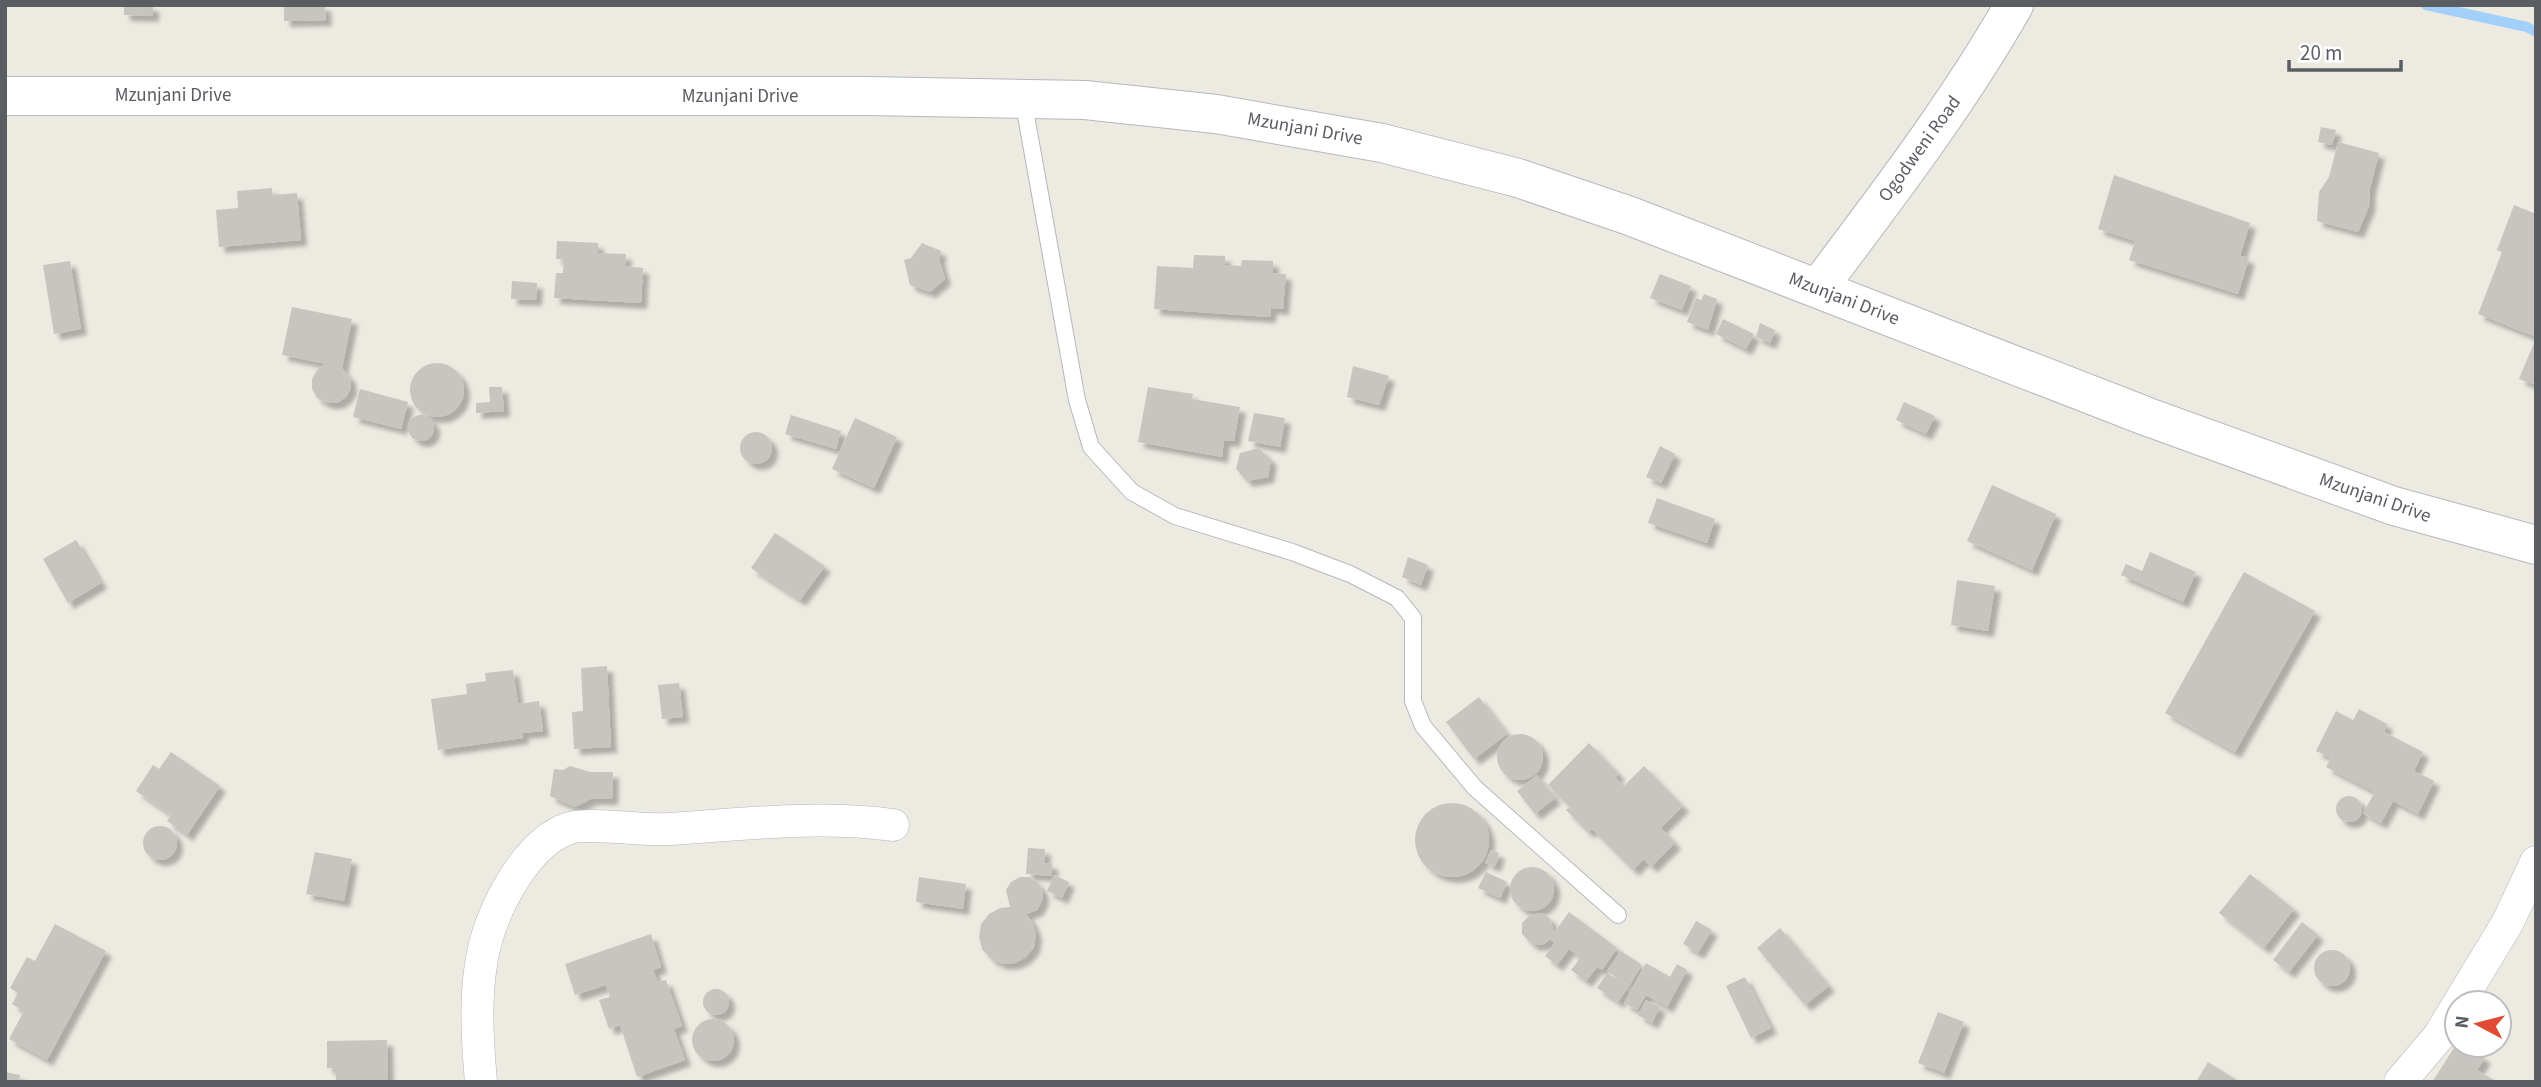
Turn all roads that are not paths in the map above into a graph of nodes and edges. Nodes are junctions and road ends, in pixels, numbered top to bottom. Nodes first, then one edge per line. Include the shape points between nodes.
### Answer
1 (2014, 5) edge
2 (5, 96) edge
3 (1023, 99) junction
4 (1818, 288) junction
5 (2536, 545) edge
6 (893, 825) dead end
7 (2536, 862) edge
8 (1618, 915) dead end
9 (2468, 989) edge
10 (2443, 1030) edge
11 (481, 1082) edge
12 (2400, 1082) edge

1 - 4 main road, Ogodweni Road via 1928,139
2 - 3 main road, Mzunjani Drive
3 - 4 main road, Mzunjani Drive via 1085,100 1216,114 1382,143 1518,177
3 - 8 lane via 1077,400 1091,447 1132,492 1175,516 1292,552 1397,598 1413,618 1413,702 1423,726 1475,788
4 - 5 main road, Mzunjani Drive via 2148,417 2394,506
6 - 11 street via 789,820 669,830 572,827 549,837 524,862 485,944 478,1002
7 - 9 street via 2508,922
10 - 12 street

